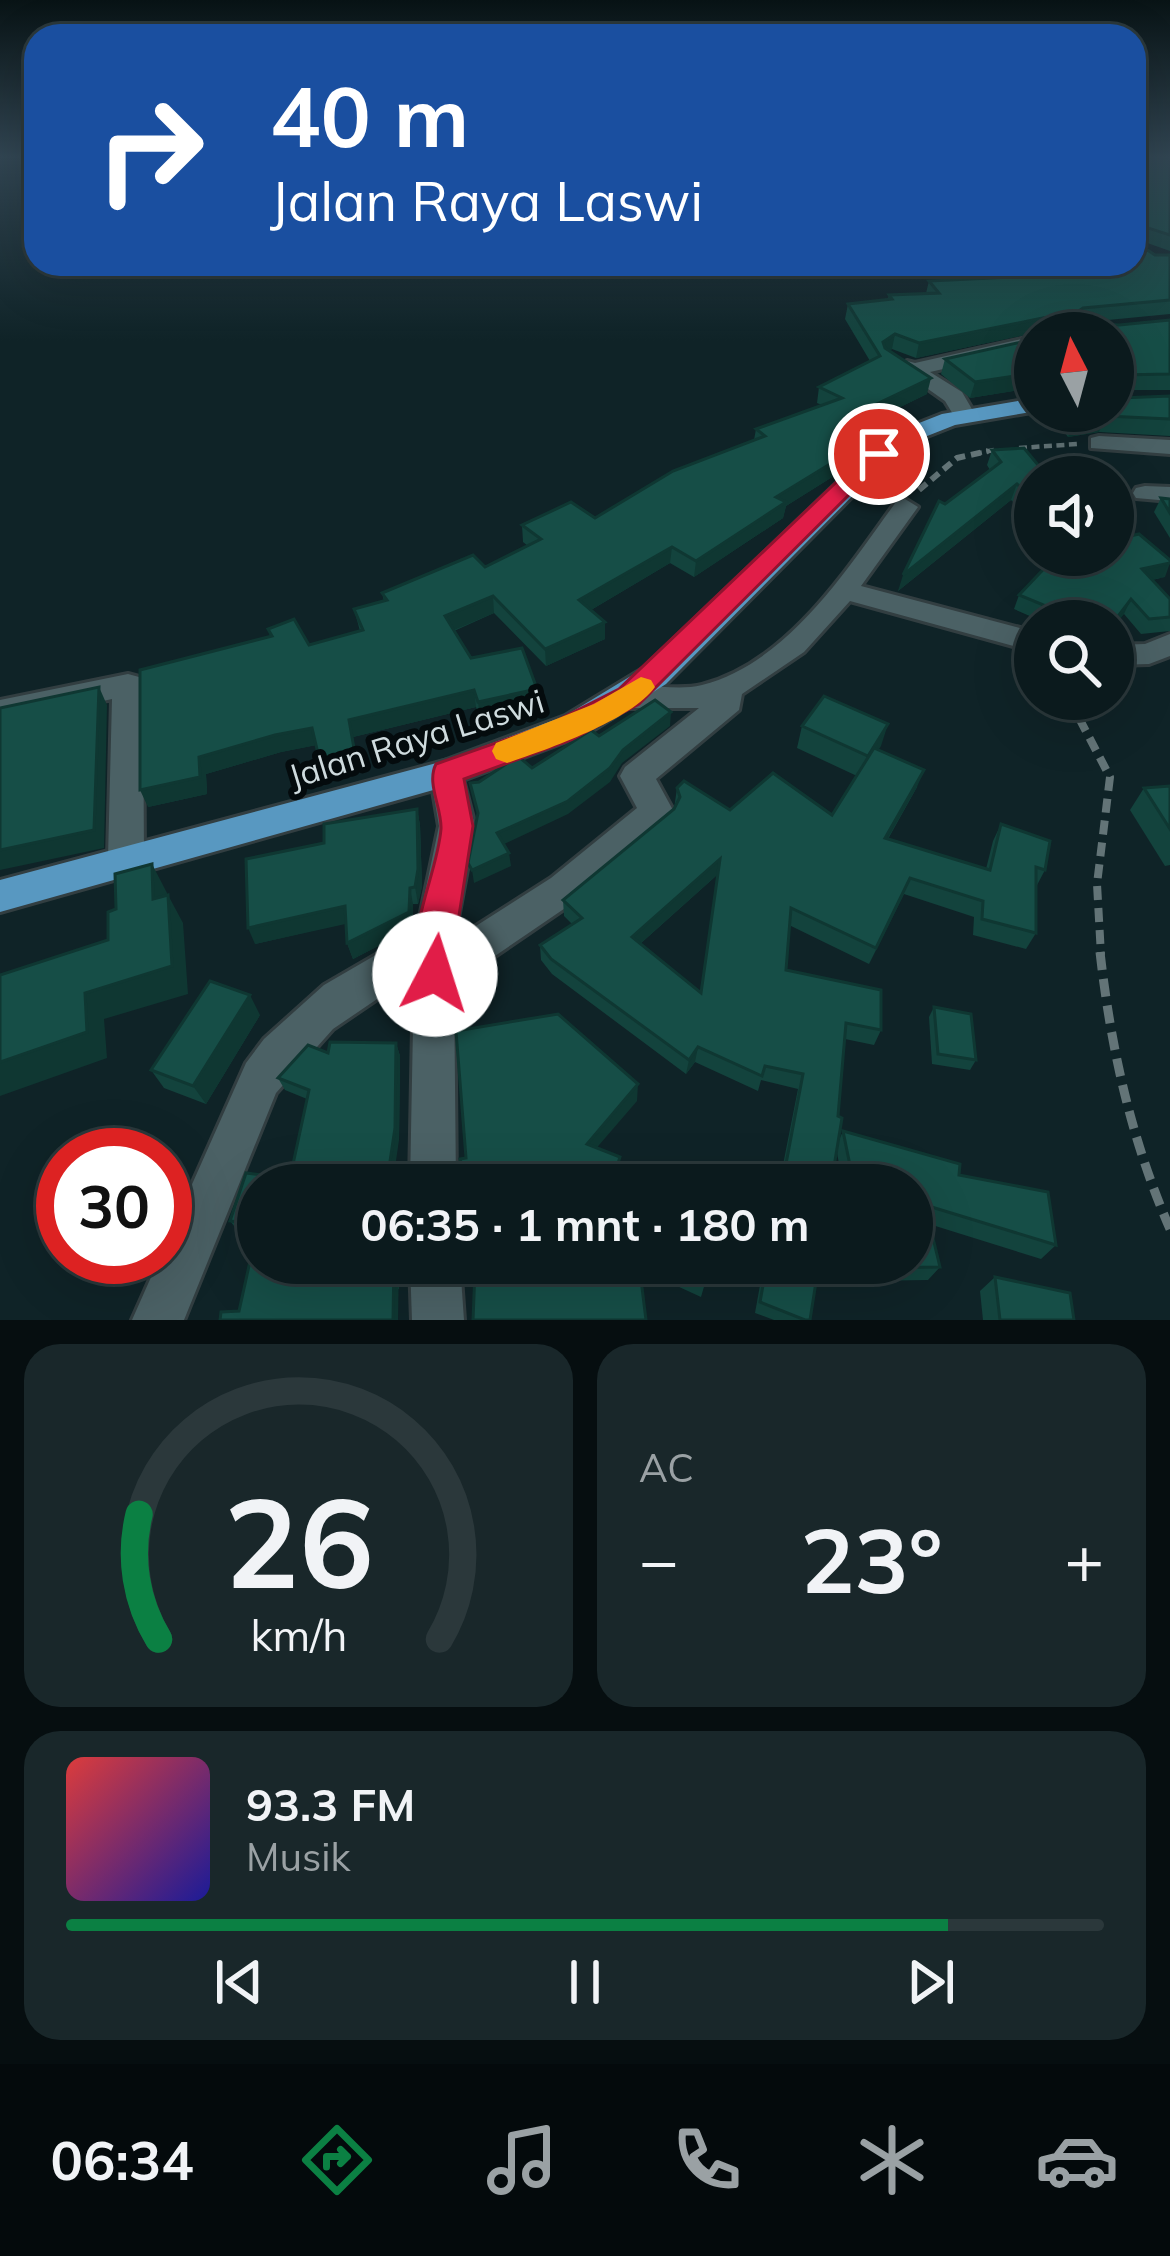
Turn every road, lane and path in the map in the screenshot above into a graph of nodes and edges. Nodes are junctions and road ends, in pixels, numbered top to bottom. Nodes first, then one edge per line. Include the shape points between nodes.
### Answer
1 (1014, 346) edge
2 (1014, 408) edge
3 (965, 416) junction
4 (1100, 442) joint
5 (1170, 447) edge
6 (904, 507) joint
7 (845, 591) junction
8 (1014, 637) edge
9 (1170, 644) edge
10 (1134, 654) edge
11 (726, 689) junction
12 (629, 697) junction
13 (0, 712) edge
14 (1080, 720) edge
15 (447, 772) junction
16 (126, 859) junction
17 (0, 896) edge
18 (435, 958) junction
19 (433, 1164) edge
20 (1170, 1229) edge
21 (436, 1284) edge
22 (158, 1320) edge
23 (438, 1320) edge

1 - 3 street via 903,365 954,398
2 - 3 main road, Jalan Raya Laswi
3 - 12 main road, Jalan Raya Laswi via 909,434 879,454
4 - 5 street
4 - 6 path via 957,458
6 - 7 street
7 - 8 street
7 - 11 street via 760,674
9 - 10 street
11 - 12 street via 698,698
11 - 18 street via 728,702 637,776 657,812 564,889
12 - 15 main road, Jalan Raya Laswi via 561,732
13 - 16 street via 128,685
14 - 20 path via 1110,777 1099,820 1097,934 1127,1115
15 - 16 main road, Jalan Raya Laswi
15 - 18 street via 457,826
16 - 17 main road, Jalan Raya Laswi
18 - 19 street
18 - 22 street via 336,998 278,1052
21 - 23 street

